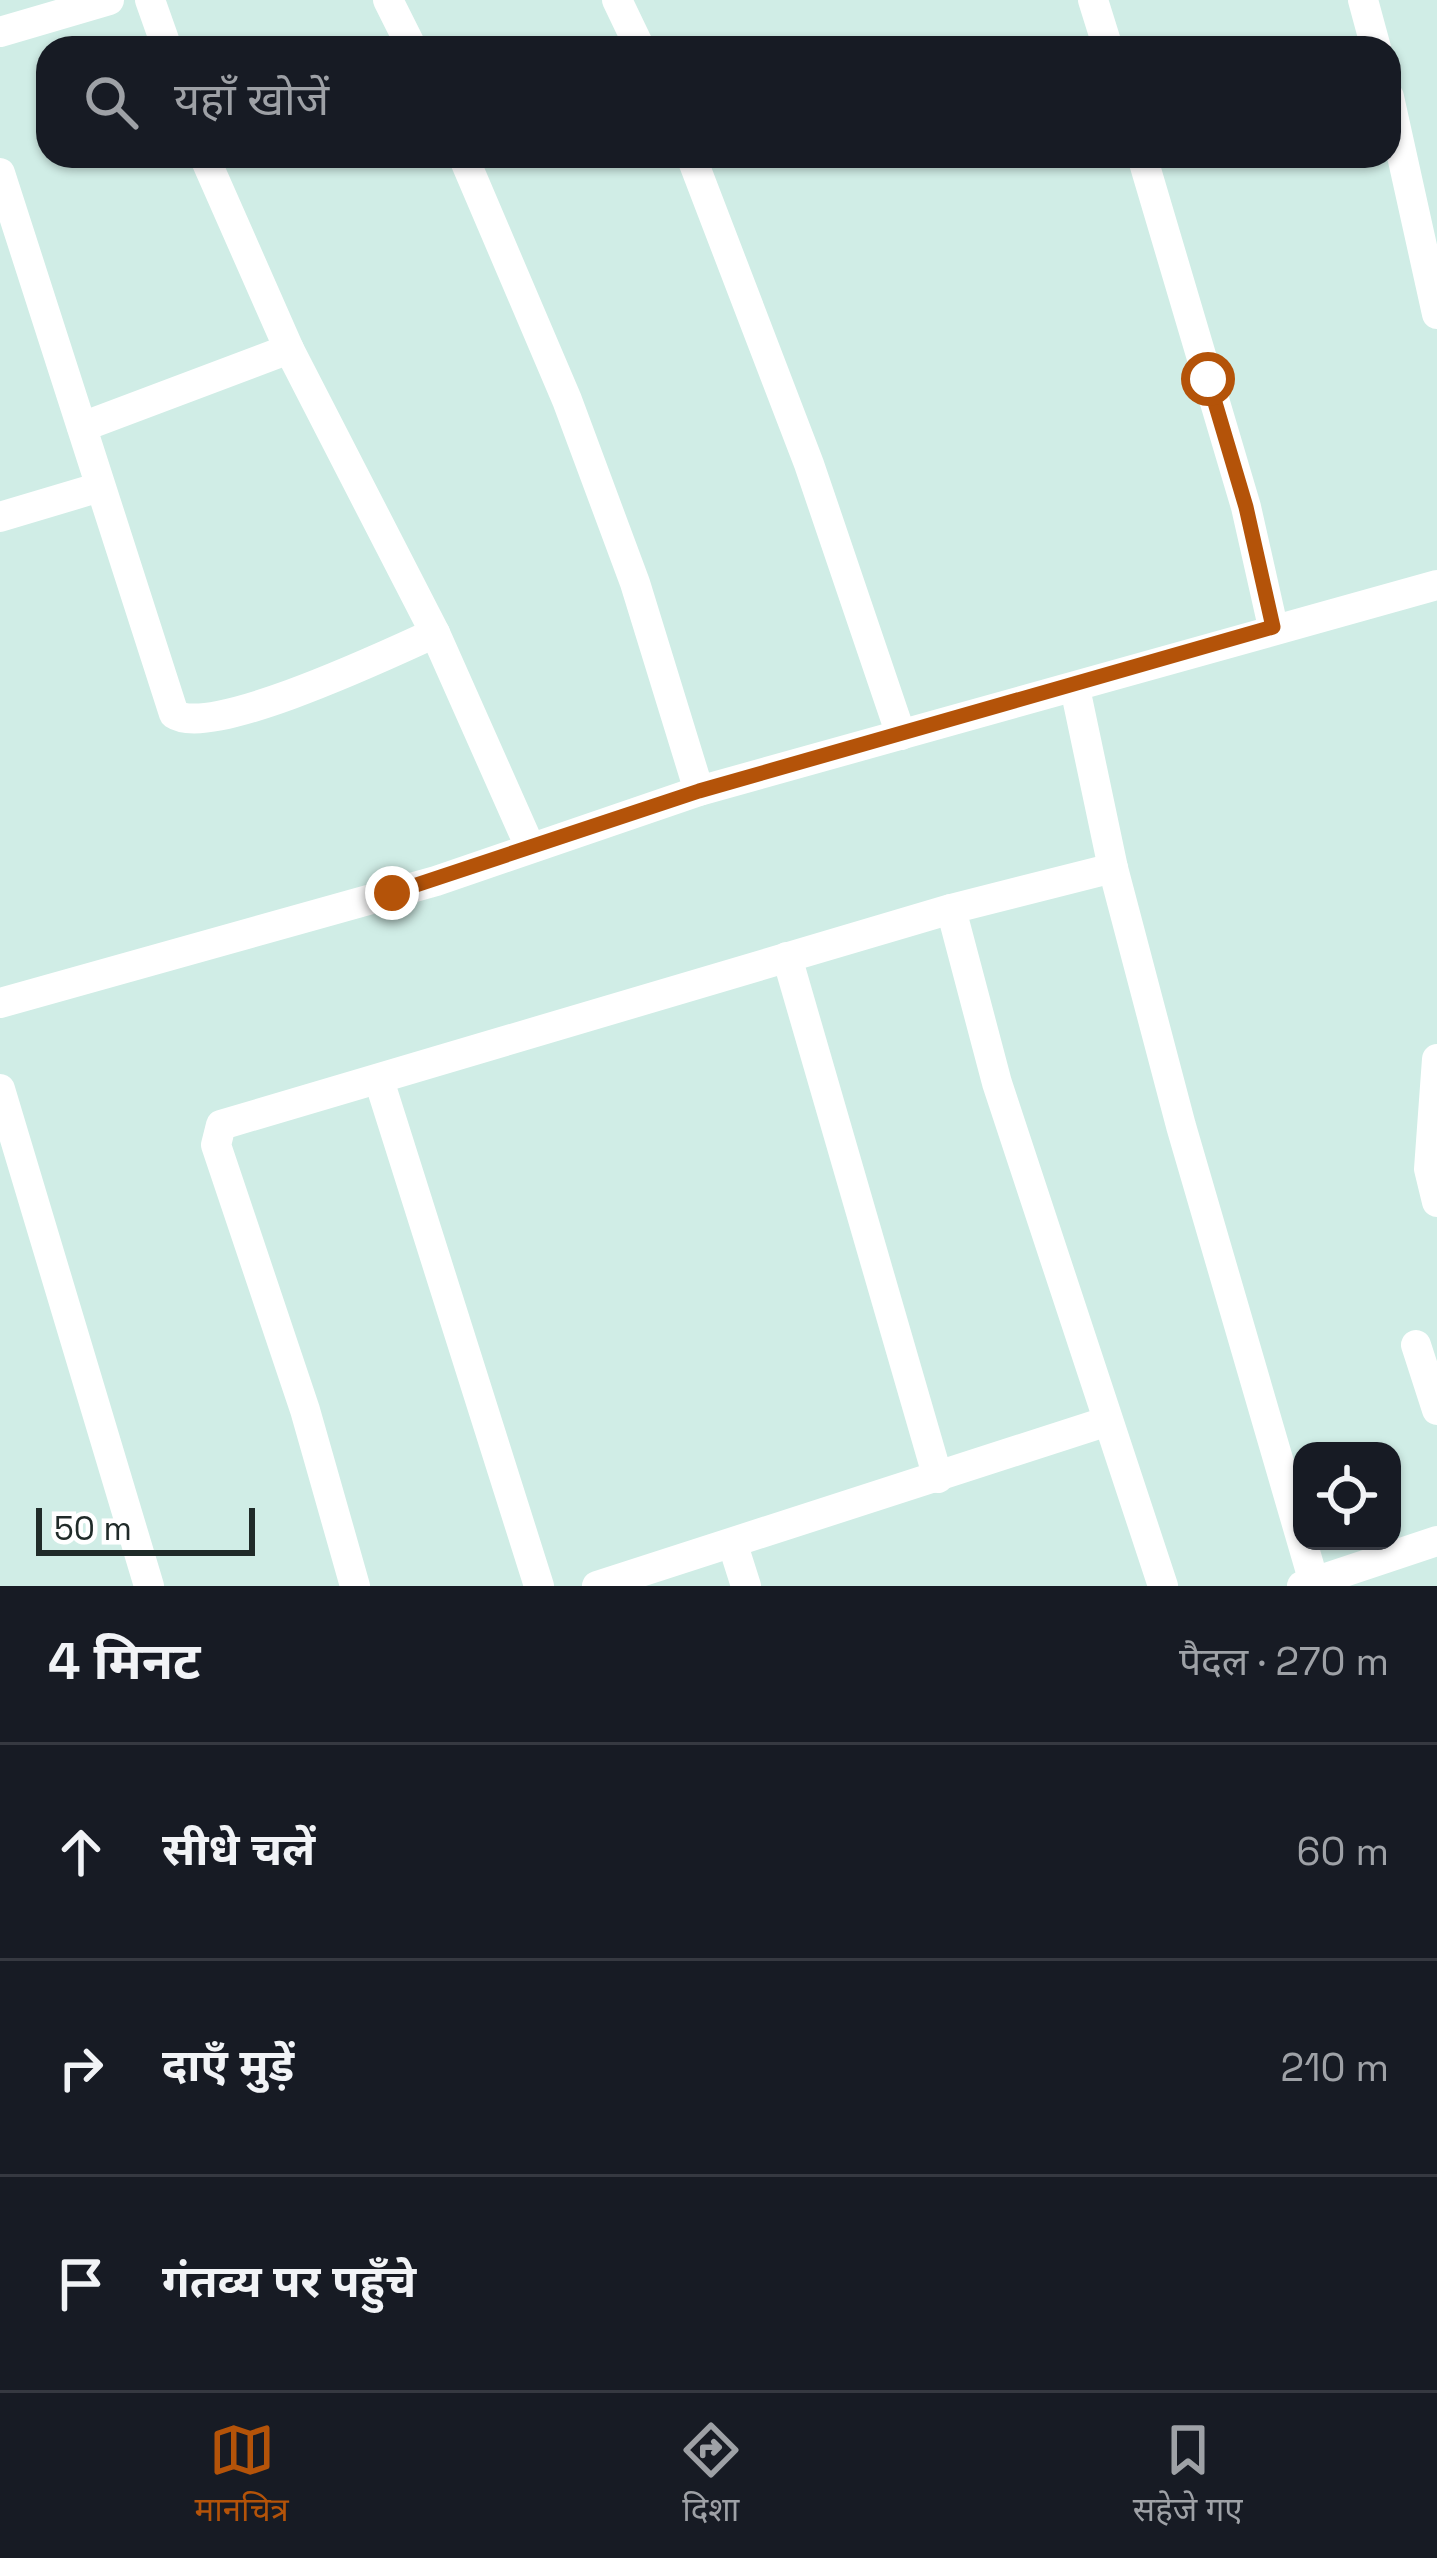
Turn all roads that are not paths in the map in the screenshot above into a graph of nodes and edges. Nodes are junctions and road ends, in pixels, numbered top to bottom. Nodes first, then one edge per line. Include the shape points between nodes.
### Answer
1 (109, 0) edge
2 (150, 0) edge
3 (388, 0) edge
4 (617, 0) edge
5 (1094, 0) edge
6 (1363, 0) edge
7 (0, 32) edge
8 (163, 36) edge
9 (406, 36) edge
10 (634, 36) edge
11 (1104, 36) edge
12 (1373, 36) edge
13 (1401, 151) edge
14 (209, 168) edge
15 (468, 168) edge
16 (696, 168) edge
17 (1146, 168) edge
18 (0, 173) edge
19 (1437, 314) edge
20 (289, 349) junction
21 (82, 427) junction
22 (100, 487) junction
23 (0, 517) edge
24 (1437, 584) edge
25 (1273, 627) junction
26 (435, 633) junction
27 (1076, 688) junction
28 (901, 735) junction
29 (699, 791) junction
30 (530, 847) junction
31 (1113, 868) junction
32 (951, 909) junction
33 (787, 957) junction
34 (0, 1003) edge
35 (1437, 1059) edge
36 (379, 1080) junction
37 (0, 1089) edge
38 (1437, 1202) edge
39 (1416, 1345) dead end
40 (1437, 1410) edge
41 (1106, 1422) junction
42 (938, 1478) junction
43 (1437, 1541) edge
44 (733, 1545) junction
45 (1310, 1585) edge
46 (149, 1586) edge
47 (355, 1586) edge
48 (539, 1586) edge
49 (597, 1586) edge
50 (746, 1586) edge
51 (1162, 1586) edge

1 - 7 street
2 - 8 street
3 - 9 street
4 - 10 street
5 - 11 street
6 - 12 street
13 - 19 street
14 - 20 street
15 - 29 street via 628,563
16 - 28 street
17 - 25 street via 1246,507
18 - 21 street
20 - 21 street
20 - 26 street
21 - 22 street
22 - 23 street
22 - 26 street via 168,701 183,720 310,688
24 - 25 street
25 - 27 street
26 - 30 street
27 - 28 street
27 - 31 street
28 - 29 street
29 - 30 street
30 - 34 street via 436,881
31 - 32 street
31 - 45 street
32 - 33 street
32 - 41 street via 997,1083
33 - 36 street
33 - 42 street
35 - 38 street via 1429,1169
36 - 47 street via 233,1117 216,1138
36 - 48 street
37 - 46 street
39 - 40 street
41 - 42 street
41 - 51 street
42 - 44 street
43 - 45 street
44 - 49 street
44 - 50 street

